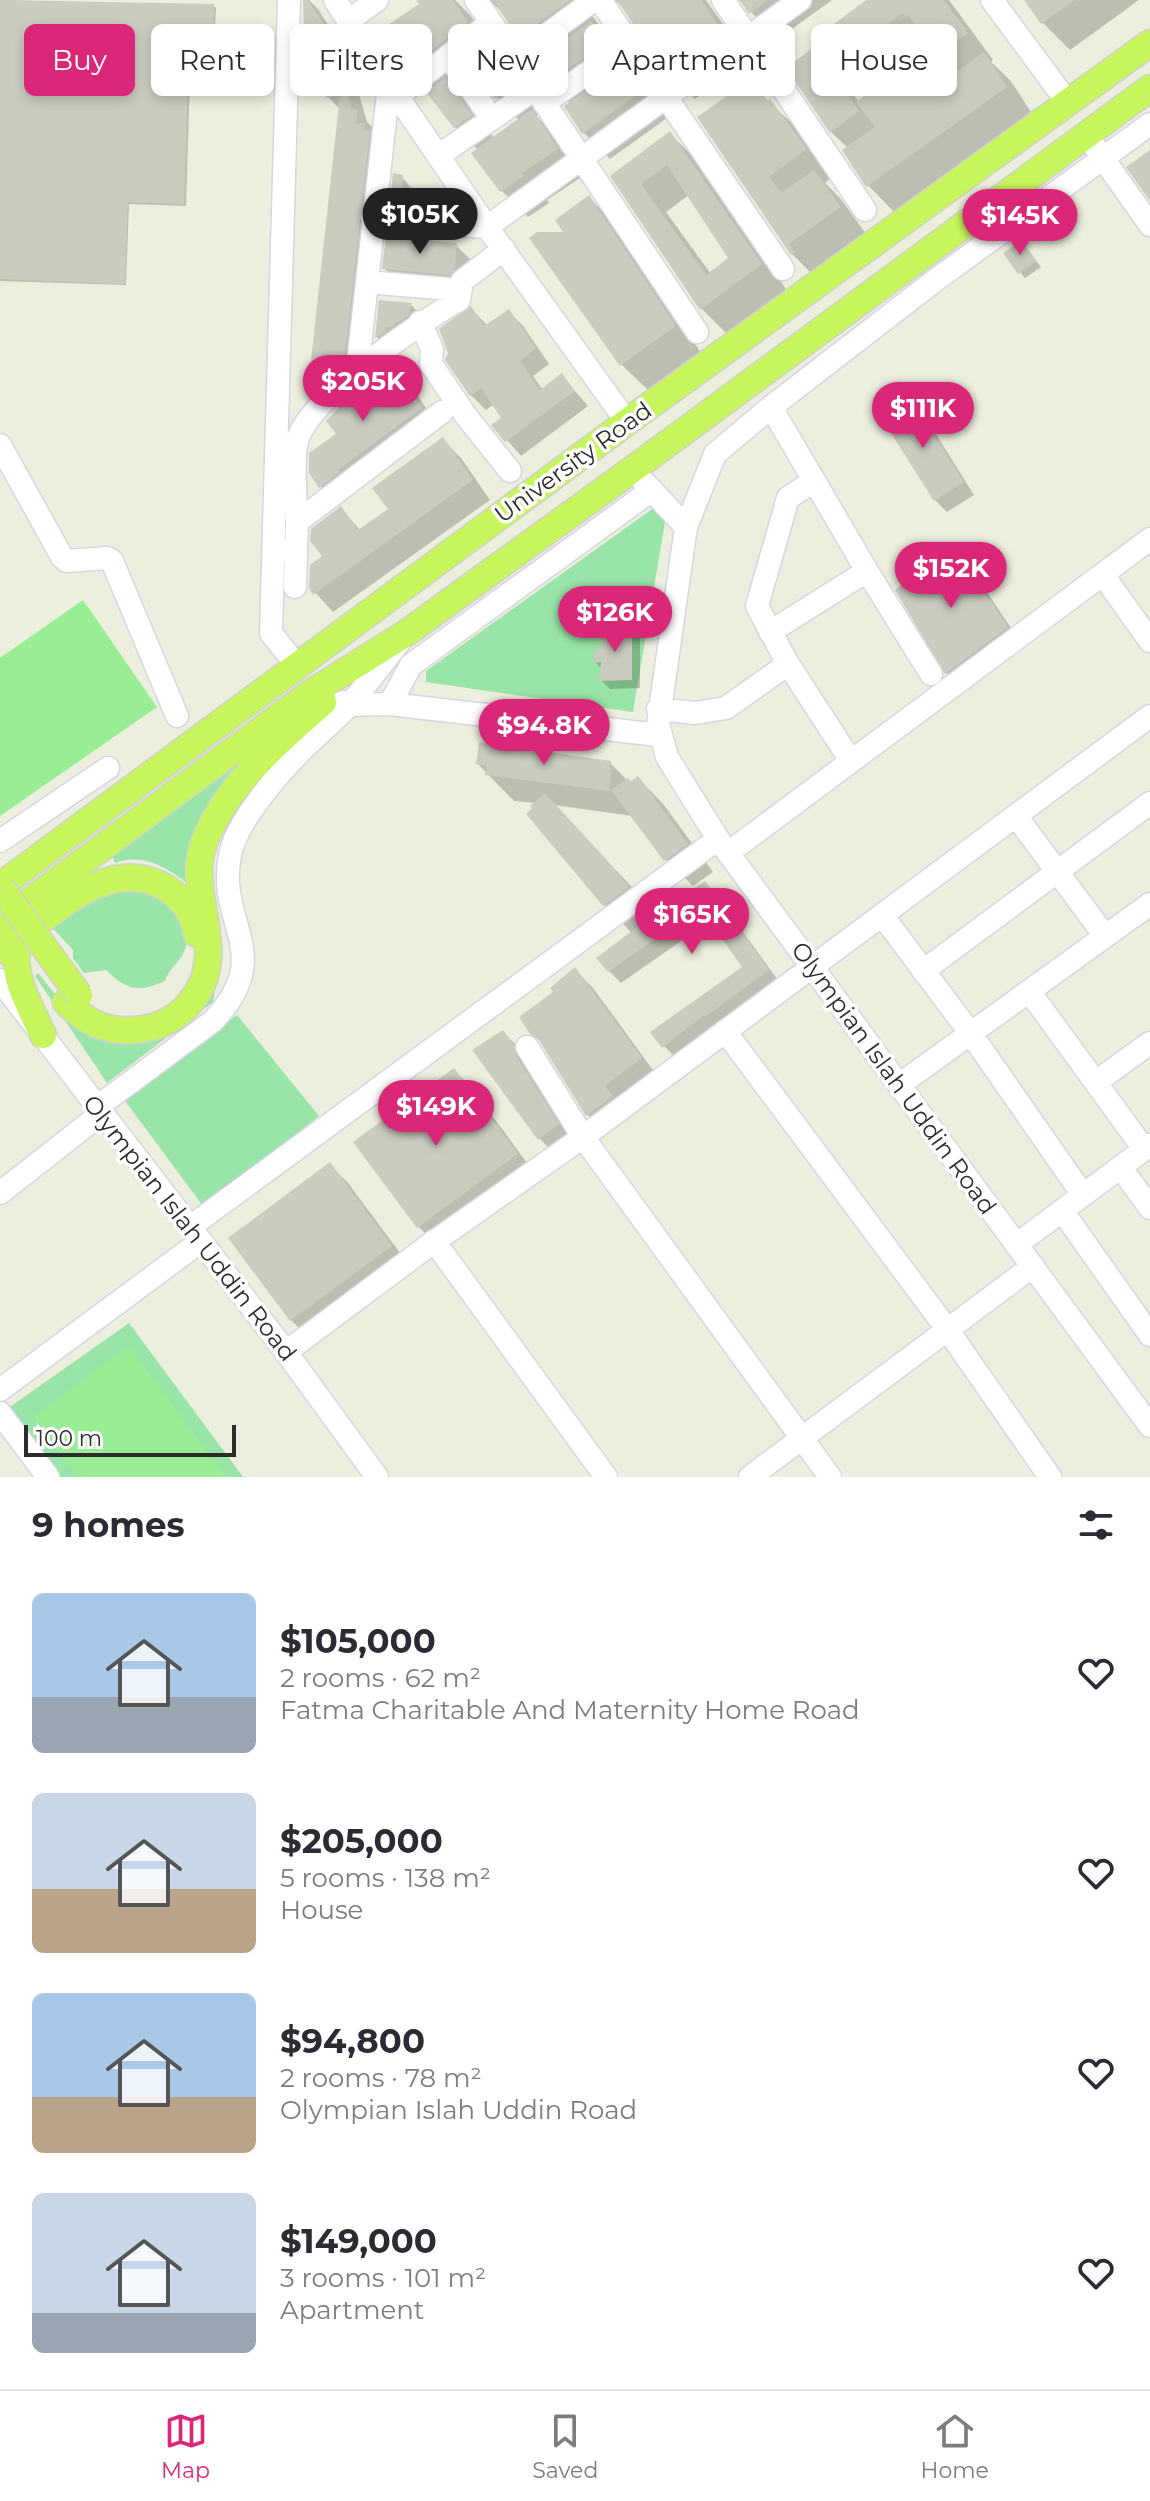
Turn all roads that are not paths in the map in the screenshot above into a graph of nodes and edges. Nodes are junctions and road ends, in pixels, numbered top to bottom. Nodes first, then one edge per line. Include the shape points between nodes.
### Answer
1 (289, 0) edge
2 (335, 0) edge
3 (377, 0) edge
4 (476, 0) edge
5 (597, 0) edge
6 (723, 0) edge
7 (800, 0) edge
8 (992, 0) edge
9 (350, 20) junction
10 (491, 22) joint
11 (352, 24) edge
12 (488, 24) edge
13 (563, 24) edge
14 (614, 24) edge
15 (739, 24) edge
16 (765, 24) edge
17 (1150, 43) edge
18 (448, 56) edge
19 (432, 66) edge
20 (1150, 88) edge
21 (392, 96) edge
22 (397, 96) edge
23 (476, 96) edge
24 (540, 96) joint
25 (788, 96) edge
26 (664, 97) joint
27 (1068, 103) junction
28 (492, 119) junction
29 (1150, 124) edge
30 (1086, 134) junction
31 (438, 156) junction
32 (580, 158) junction
33 (1103, 158) junction
34 (865, 210) dead end
35 (373, 218) junction
36 (1150, 225) edge
37 (487, 227) junction
38 (504, 249) junction
39 (783, 269) dead end
40 (367, 282) junction
41 (460, 290) junction
42 (420, 322) junction
43 (697, 332) dead end
44 (357, 372) junction
45 (771, 407) junction
46 (442, 412) dead end
47 (627, 422) junction
48 (0, 445) edge
49 (633, 469) junction
50 (510, 471) dead end
51 (814, 481) junction
52 (652, 490) junction
53 (297, 522) junction
54 (686, 527) junction
55 (1150, 539) edge
56 (285, 550) junction
57 (867, 571) junction
58 (1103, 575) junction
59 (295, 587) dead end
60 (770, 632) junction
61 (1150, 641) edge
62 (788, 664) junction
63 (297, 666) junction
64 (931, 674) dead end
65 (330, 698) junction
66 (390, 704) junction
67 (658, 709) junction
68 (177, 716) dead end
69 (1150, 716) edge
70 (659, 735) junction
71 (851, 761) junction
72 (108, 768) dead end
73 (126, 795) junction
74 (1150, 803) edge
75 (1016, 816) junction
76 (0, 841) edge
77 (723, 846) junction
78 (0, 865) edge
79 (1056, 872) junction
80 (0, 886) edge
81 (1150, 904) edge
82 (0, 911) edge
83 (882, 915) junction
84 (7, 936) edge
85 (1105, 936) junction
86 (811, 966) junction
87 (923, 971) junction
88 (0, 980) edge
89 (1029, 991) junction
90 (72, 999) junction
91 (725, 1031) junction
92 (971, 1034) junction
93 (43, 1035) junction
94 (1150, 1043) edge
95 (527, 1047) dead end
96 (1096, 1082) junction
97 (899, 1085) junction
98 (99, 1110) junction
99 (583, 1137) junction
100 (1147, 1147) edge
101 (1121, 1168) junction
102 (0, 1193) edge
103 (1083, 1195) junction
104 (1150, 1208) edge
105 (1063, 1212) junction
106 (195, 1234) junction
107 (434, 1241) junction
108 (1016, 1245) junction
109 (1033, 1266) junction
110 (947, 1329) junction
111 (1150, 1335) edge
112 (286, 1352) junction
113 (0, 1390) edge
114 (0, 1413) edge
115 (1150, 1426) edge
116 (804, 1439) junction
117 (48, 1477) edge
118 (377, 1477) edge
119 (606, 1477) edge
120 (750, 1477) edge
121 (830, 1477) edge
122 (1050, 1477) edge

1 - 56 street
2 - 9 street
3 - 9 street
4 - 10 street
5 - 13 street
5 - 14 street
6 - 15 street
7 - 16 street
8 - 27 street
9 - 11 street
10 - 12 street
17 - 27 main road, University Road
18 - 19 street
20 - 30 main road, University Road
21 - 35 street
22 - 31 street
23 - 28 street
24 - 28 street
24 - 32 street
25 - 34 street
26 - 32 street
26 - 39 street
27 - 47 main road, University Road
28 - 31 street
29 - 33 street
30 - 33 street
30 - 49 main road, University Road
31 - 37 street
32 - 37 street
32 - 43 street
33 - 36 street
33 - 45 street
35 - 37 street
35 - 40 street
37 - 38 street
38 - 41 street via 462,281
38 - 47 street
40 - 41 street
40 - 44 street
41 - 42 street via 459,300
42 - 44 street
42 - 50 street via 432,349 431,364
44 - 53 street via 308,418 296,442
45 - 51 street
45 - 54 street via 715,454
46 - 53 street
47 - 63 main road, University Road
48 - 68 street via 62,557 112,561
49 - 52 street
49 - 65 main road, University Road via 405,634
51 - 57 street
51 - 60 street via 788,498 757,606
52 - 54 street
52 - 66 street via 411,665
53 - 56 street
54 - 67 street
55 - 58 street
56 - 59 street
56 - 63 street via 271,633
57 - 60 street
57 - 64 street
58 - 61 street
58 - 71 street
60 - 62 street
62 - 67 street via 726,708 695,713
62 - 71 street
63 - 73 main road, University Road
65 - 66 street
65 - 84 main road
65 - 90 main road via 258,761 227,798 203,844 200,890 209,960 195,996 167,1022 133,1031 94,1025 77,1014
65 - 98 street via 300,752 249,813 230,854 231,906 243,945 243,966 228,1005
66 - 70 street
67 - 70 street
69 - 75 street
70 - 77 street, Olympian Islah Uddin Road via 667,757
71 - 77 street
72 - 76 street
73 - 78 main road via 75,817
73 - 80 main road, University Road
74 - 79 street
75 - 79 street
75 - 83 street
77 - 86 street, Olympian Islah Uddin Road
77 - 106 street
79 - 85 street
79 - 87 street
80 - 90 main road, bridge
81 - 85 street
82 - 90 main road
83 - 86 street
83 - 87 street
84 - 90 main road via 96,884 120,876 157,883 186,906 195,923 200,959 178,1000 136,1019 118,1018
84 - 93 main road
85 - 89 street
86 - 91 street
86 - 97 street, Olympian Islah Uddin Road
87 - 92 street
88 - 93 street, Olympian Islah Uddin Road
89 - 92 street
89 - 96 street
91 - 99 street
91 - 110 street
92 - 97 street
92 - 103 street
93 - 98 street, Olympian Islah Uddin Road
94 - 96 street
95 - 99 street
96 - 100 street
97 - 108 street, Olympian Islah Uddin Road
98 - 102 street
98 - 106 street, Olympian Islah Uddin Road
99 - 107 street
99 - 116 street
100 - 101 street
101 - 103 street
101 - 104 street
103 - 105 street
105 - 108 street
105 - 111 street
106 - 112 street, Olympian Islah Uddin Road
106 - 113 street
107 - 112 street
107 - 119 street
108 - 109 street, Olympian Islah Uddin Road
109 - 110 street
109 - 115 street, Olympian Islah Uddin Road
110 - 116 street
110 - 122 street
112 - 118 street, Olympian Islah Uddin Road
114 - 117 street
116 - 120 street
116 - 121 street

